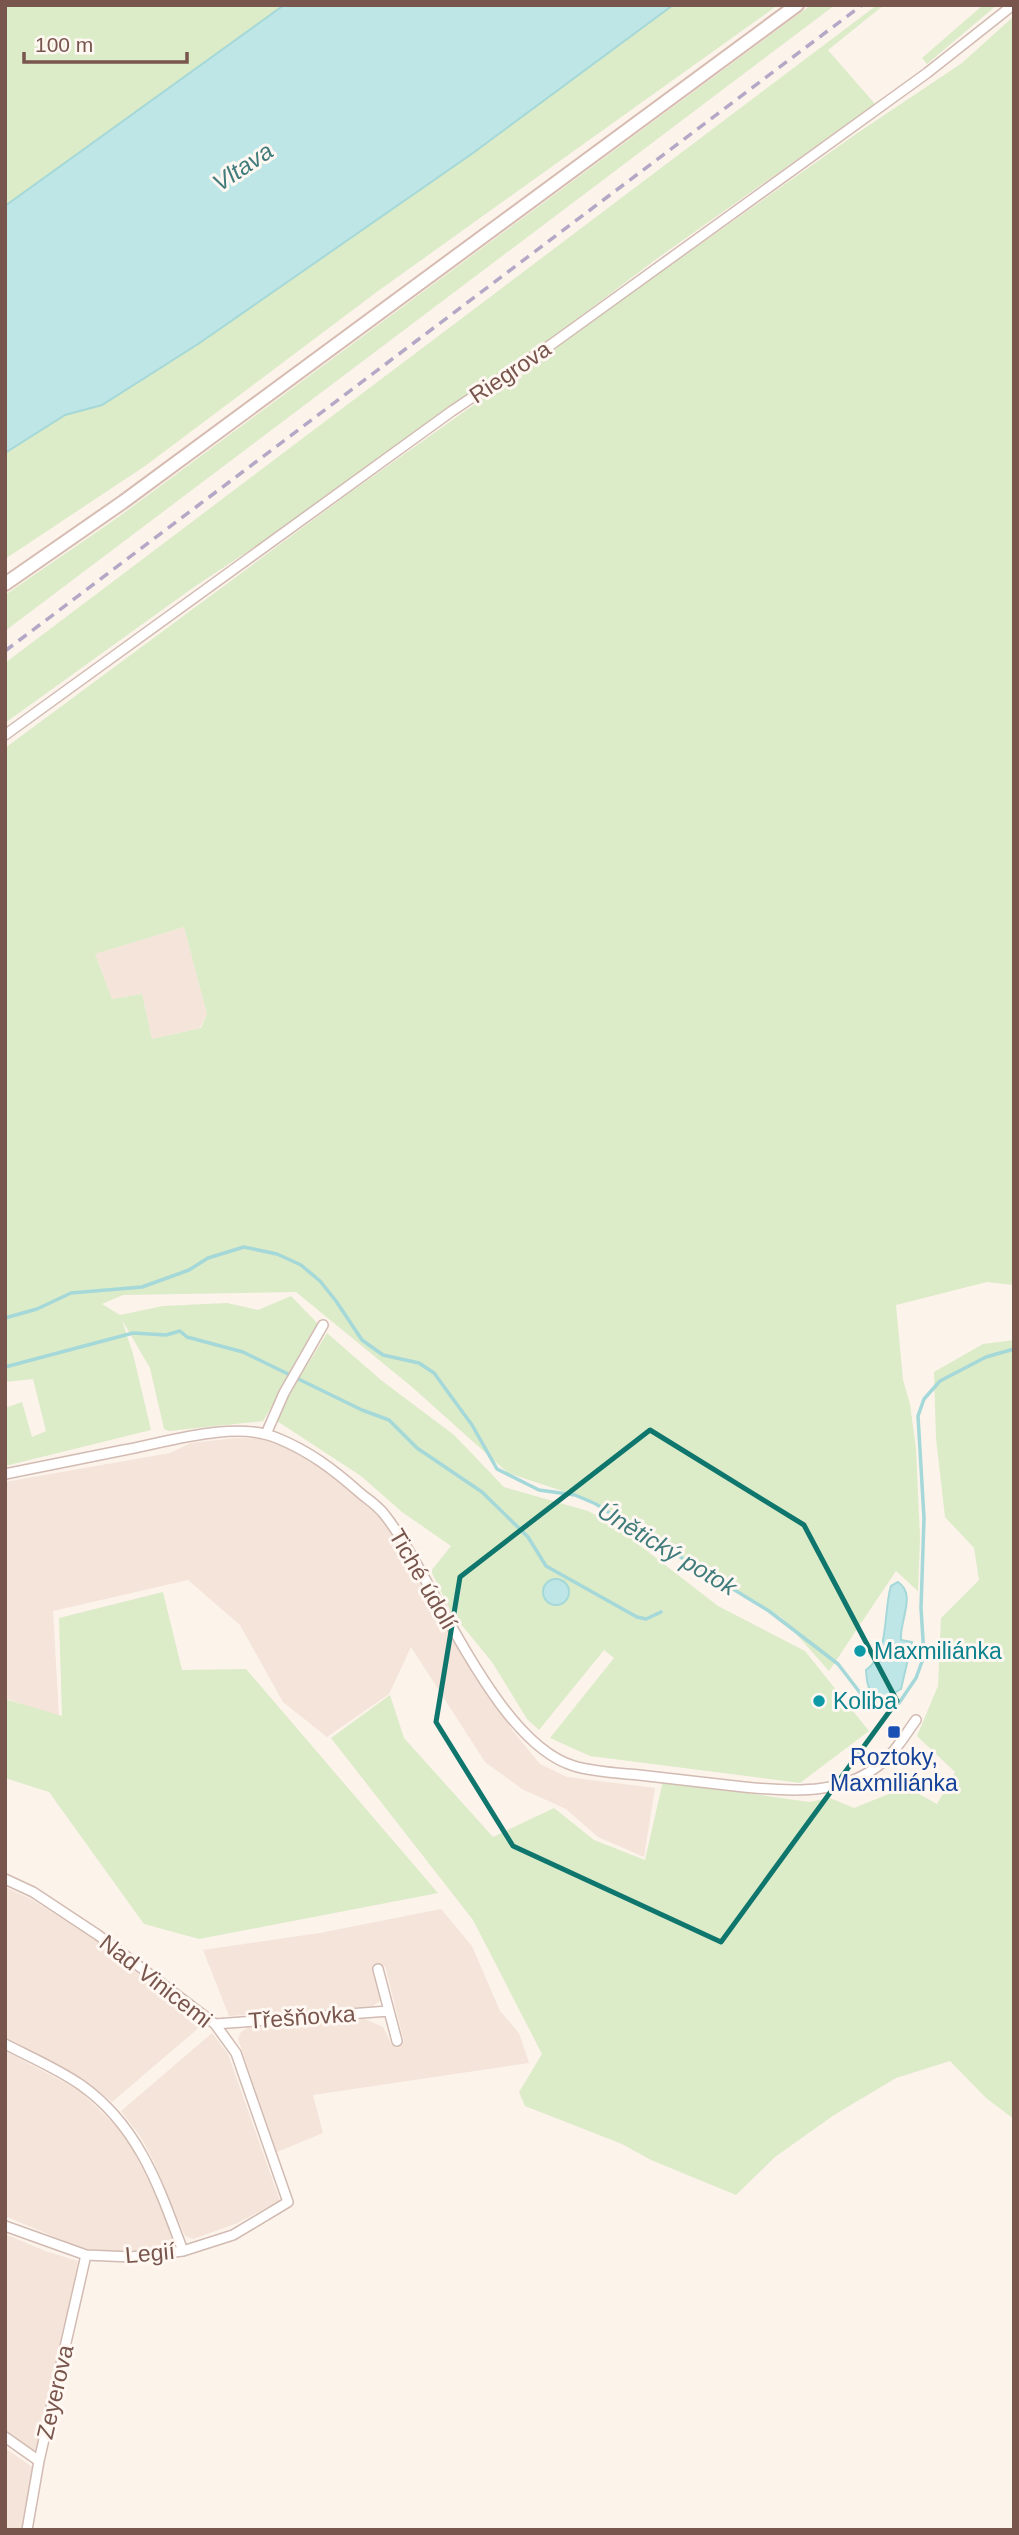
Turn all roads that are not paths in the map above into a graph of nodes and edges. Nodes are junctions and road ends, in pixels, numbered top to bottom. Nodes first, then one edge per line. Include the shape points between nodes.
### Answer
1 (797, 5) edge
2 (1013, 5) edge
3 (5, 584) edge
4 (5, 735) edge
5 (323, 1325) dead end
6 (265, 1434) junction
7 (5, 1474) edge
8 (916, 1720) dead end
9 (5, 1880) edge
10 (378, 1969) dead end
11 (389, 2011) junction
12 (215, 2024) junction
13 (397, 2041) dead end
14 (5, 2044) edge
15 (288, 2202) joint
16 (5, 2226) edge
17 (183, 2251) junction
18 (86, 2255) junction
19 (5, 2437) edge
20 (39, 2461) junction
21 (27, 2530) edge

1 - 3 main road
2 - 4 street, Riegrova via 927,73
5 - 6 street
6 - 7 street, Tiché údolí via 237,1431 197,1436
6 - 8 street, Tiché údolí via 311,1453 382,1511 490,1688 521,1729 546,1751 572,1765 783,1791 814,1790 839,1785 876,1768
9 - 12 street, Nad Vinicemi via 33,1892 97,1935
10 - 11 street, Třešňovka
11 - 12 street, Třešňovka
11 - 13 street, Třešňovka
12 - 15 street, Nad Vinicemi via 236,2053
14 - 17 street via 80,2084 112,2110 135,2139
15 - 17 street, Legií via 233,2235
16 - 18 street, Legií
17 - 18 street, Legií via 131,2257
18 - 20 street, Zeyerova
19 - 20 street
20 - 21 street, Zeyerova

